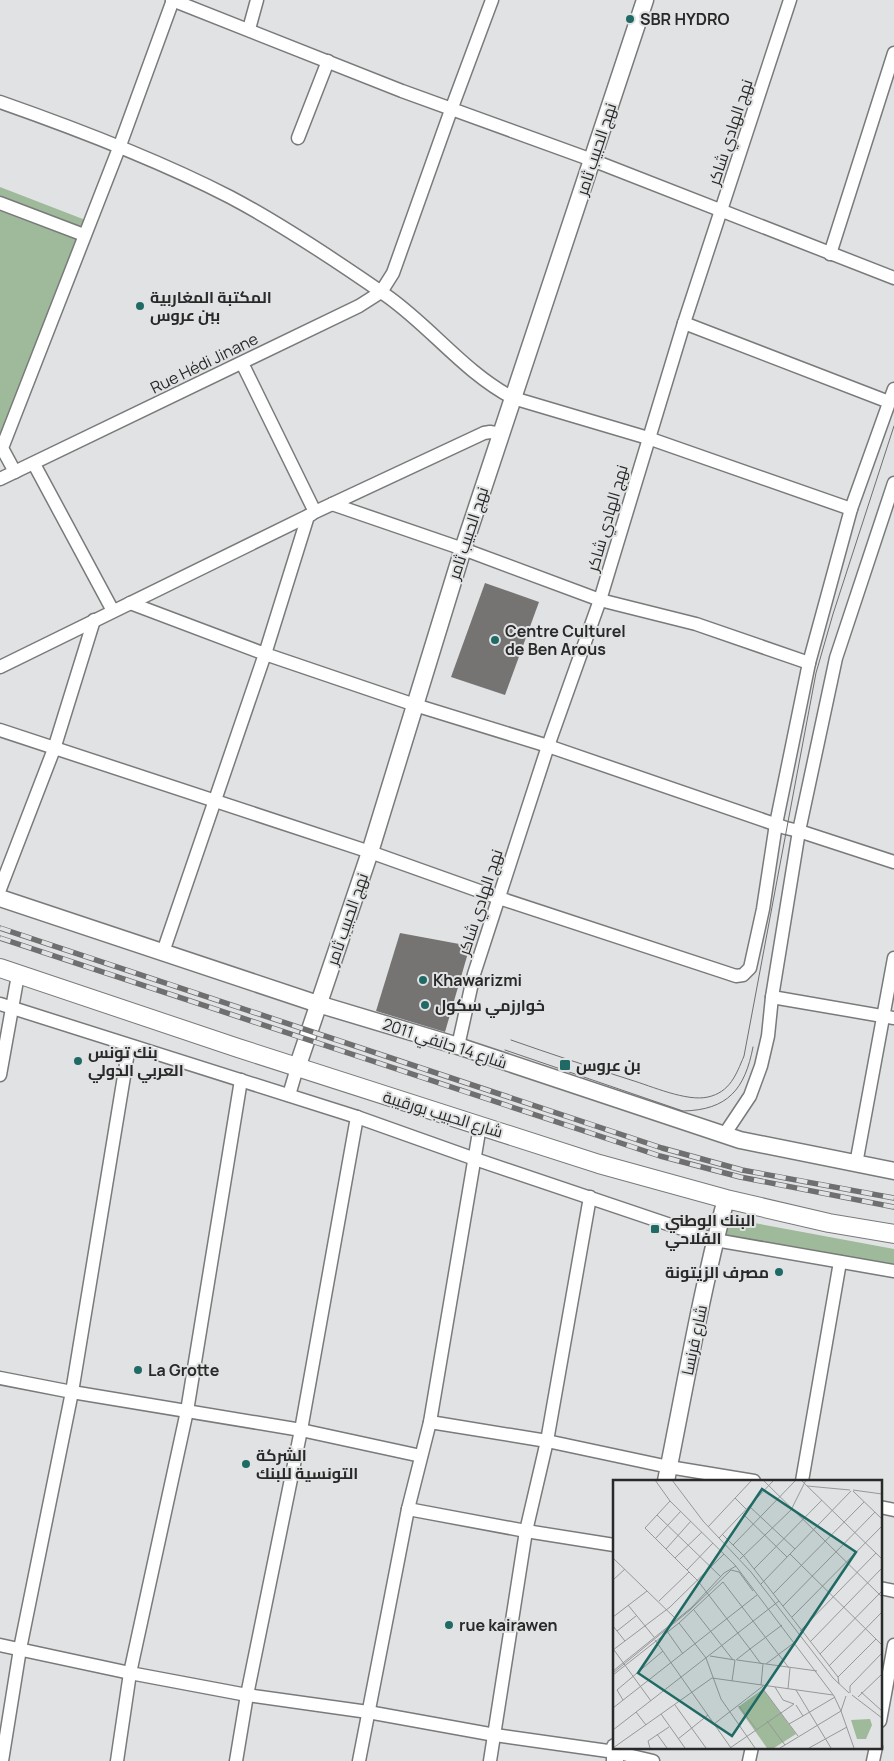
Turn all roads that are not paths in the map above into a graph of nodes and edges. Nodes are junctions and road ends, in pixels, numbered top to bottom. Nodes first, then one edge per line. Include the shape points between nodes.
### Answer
1 (172, 0) edge
2 (257, 0) edge
3 (492, 0) edge
4 (645, 0) edge
5 (790, 0) edge
6 (248, 30) junction
7 (894, 53) edge
8 (328, 61) junction
9 (0, 102) edge
10 (451, 110) junction
11 (298, 138) dead end
12 (119, 148) junction
13 (592, 160) junction
14 (0, 203) edge
15 (722, 212) junction
16 (84, 234) junction
17 (830, 254) junction
18 (894, 278) edge
19 (381, 292) junction
20 (684, 323) junction
21 (242, 363) junction
22 (894, 389) edge
23 (513, 398) junction
24 (890, 402) junction
25 (501, 434) junction
26 (648, 438) junction
27 (1, 448) edge
28 (34, 464) junction
29 (15, 472) junction
30 (0, 479) edge
31 (894, 483) edge
32 (332, 504) junction
33 (851, 508) junction
34 (312, 514) junction
35 (888, 520) edge
36 (462, 549) junction
37 (600, 600) junction
38 (130, 604) junction
39 (113, 611) junction
40 (94, 620) junction
41 (265, 654) junction
42 (809, 663) junction
43 (0, 667) edge
44 (416, 705) junction
45 (0, 730) edge
46 (548, 746) junction
47 (54, 749) junction
48 (214, 802) junction
49 (776, 824) junction
50 (800, 831) junction
51 (370, 852) junction
52 (894, 862) edge
53 (0, 888) edge
54 (0, 898) edge
55 (499, 898) junction
56 (164, 952) junction
57 (894, 958) edge
58 (0, 968) edge
59 (18, 975) junction
60 (772, 997) junction
61 (0, 1004) edge
62 (318, 1004) junction
63 (13, 1008) junction
64 (888, 1017) edge
65 (129, 1046) junction
66 (458, 1046) junction
67 (297, 1068) junction
68 (0, 1075) edge
69 (241, 1080) junction
70 (289, 1096) junction
71 (357, 1118) junction
72 (480, 1126) junction
73 (724, 1134) junction
74 (475, 1159) junction
75 (856, 1164) junction
76 (894, 1171) edge
77 (590, 1197) junction
78 (726, 1199) junction
79 (894, 1234) edge
80 (715, 1240) junction
81 (840, 1262) junction
82 (894, 1271) edge
83 (0, 1378) edge
84 (72, 1392) junction
85 (187, 1411) junction
86 (430, 1422) junction
87 (301, 1430) junction
88 (547, 1441) junction
89 (421, 1456) junction
90 (667, 1474) edge
91 (742, 1480) edge
92 (802, 1480) edge
93 (408, 1509) junction
94 (526, 1531) junction
95 (613, 1544) edge
96 (0, 1645) edge
97 (894, 1645) edge
98 (20, 1649) junction
99 (130, 1673) junction
100 (247, 1695) junction
101 (882, 1710) edge
102 (368, 1712) junction
103 (495, 1735) junction
104 (752, 1748) edge
105 (876, 1748) edge
106 (615, 1753) edge
107 (2, 1761) edge
108 (117, 1761) edge
109 (236, 1761) edge
110 (359, 1761) edge
111 (490, 1761) edge
112 (653, 1761) edge
113 (749, 1761) edge
114 (873, 1761) edge

1 - 6 street
1 - 12 street
2 - 6 street
3 - 10 street, Rue Hédi Jinane
4 - 13 street, نهج الحبيب ثامر
5 - 15 street, نهج الهادي شاكر
6 - 8 street
7 - 17 street
8 - 10 street
8 - 11 street
9 - 12 street
10 - 13 street
10 - 19 street, Rue Hédi Jinane via 393,273
12 - 16 street
12 - 19 street via 231,198
13 - 15 street
13 - 23 street, نهج الحبيب ثامر
14 - 16 street
15 - 17 street
15 - 20 street, نهج الهادي شاكر
16 - 27 street
17 - 18 street
19 - 21 street, Rue Hédi Jinane
19 - 23 street via 499,391
20 - 24 street
20 - 26 street, نهج الهادي شاكر
21 - 28 street, Rue Hédi Jinane
21 - 34 street
22 - 24 street
23 - 25 street, نهج الحبيب ثامر
23 - 26 street
24 - 33 street
25 - 32 street via 484,433
25 - 36 street, نهج الحبيب ثامر
26 - 33 street
26 - 37 street, نهج الهادي شاكر
27 - 29 street
28 - 29 street, Rue Hédi Jinane
28 - 39 street
29 - 30 street, Rue Hédi Jinane
31 - 35 street
32 - 34 street
32 - 36 street
33 - 42 street
34 - 38 street
34 - 41 street
35 - 50 street via 836,658
36 - 37 street
36 - 44 street, نهج الحبيب ثامر
37 - 42 street via 696,624
37 - 46 street, نهج الهادي شاكر
38 - 39 street
38 - 41 street
39 - 40 street
40 - 43 street
40 - 47 street
41 - 44 street
41 - 48 street
42 - 49 street
44 - 46 street
44 - 51 street, نهج الحبيب ثامر
45 - 47 street
46 - 49 street
46 - 55 street, نهج الهادي شاكر
47 - 48 street
47 - 53 street
48 - 51 street
48 - 56 street
49 - 50 street
49 - 55 street via 752,960 743,975 736,976
50 - 52 street
50 - 60 street
51 - 55 street
51 - 62 street, نهج الحبيب ثامر
54 - 56 street, شارع 14 جانفي 2011
55 - 66 street, نهج الهادي شاكر via 474,974
56 - 62 street, شارع 14 جانفي 2011
57 - 64 street
58 - 59 main road, شارع الحبيب بورقيبة
59 - 63 street
59 - 67 main road, شارع الحبيب بورقيبة
60 - 64 street
60 - 73 street via 761,1066 750,1096
61 - 63 street
62 - 66 street, شارع 14 جانفي 2011
62 - 67 street, نهج الحبيب ثامر
63 - 65 street
63 - 68 street
64 - 75 street
65 - 69 street
65 - 84 street
66 - 73 street, شارع 14 جانفي 2011
67 - 70 street
67 - 72 main road, شارع الحبيب بورقيبة
69 - 70 street
69 - 85 street
70 - 71 street
71 - 74 street
71 - 87 street
72 - 74 street
72 - 78 main road, شارع الحبيب بورقيبة via 599,1164
73 - 75 street, شارع 14 جانفي 2011
74 - 77 street
74 - 86 street
75 - 76 street, شارع 14 جانفي 2011
77 - 80 street
77 - 88 street
78 - 79 main road, شارع الحبيب بورقيبة
78 - 80 street, شارع فرنسا
80 - 81 street
80 - 90 street, شارع فرنسا
81 - 82 street
81 - 92 street
83 - 84 street
84 - 85 street
84 - 98 street
85 - 87 street
85 - 99 street
86 - 88 street
86 - 89 street
87 - 89 street
87 - 100 street
88 - 90 street
88 - 94 street
89 - 93 street
90 - 91 street
93 - 94 street
93 - 102 street
94 - 95 street
94 - 103 street
96 - 98 street
97 - 101 street
98 - 99 street
98 - 107 street
99 - 100 street
99 - 108 street
100 - 102 street
100 - 109 street
102 - 103 street
102 - 110 street
103 - 106 street
103 - 111 street
104 - 113 street
105 - 114 street
106 - 112 street

